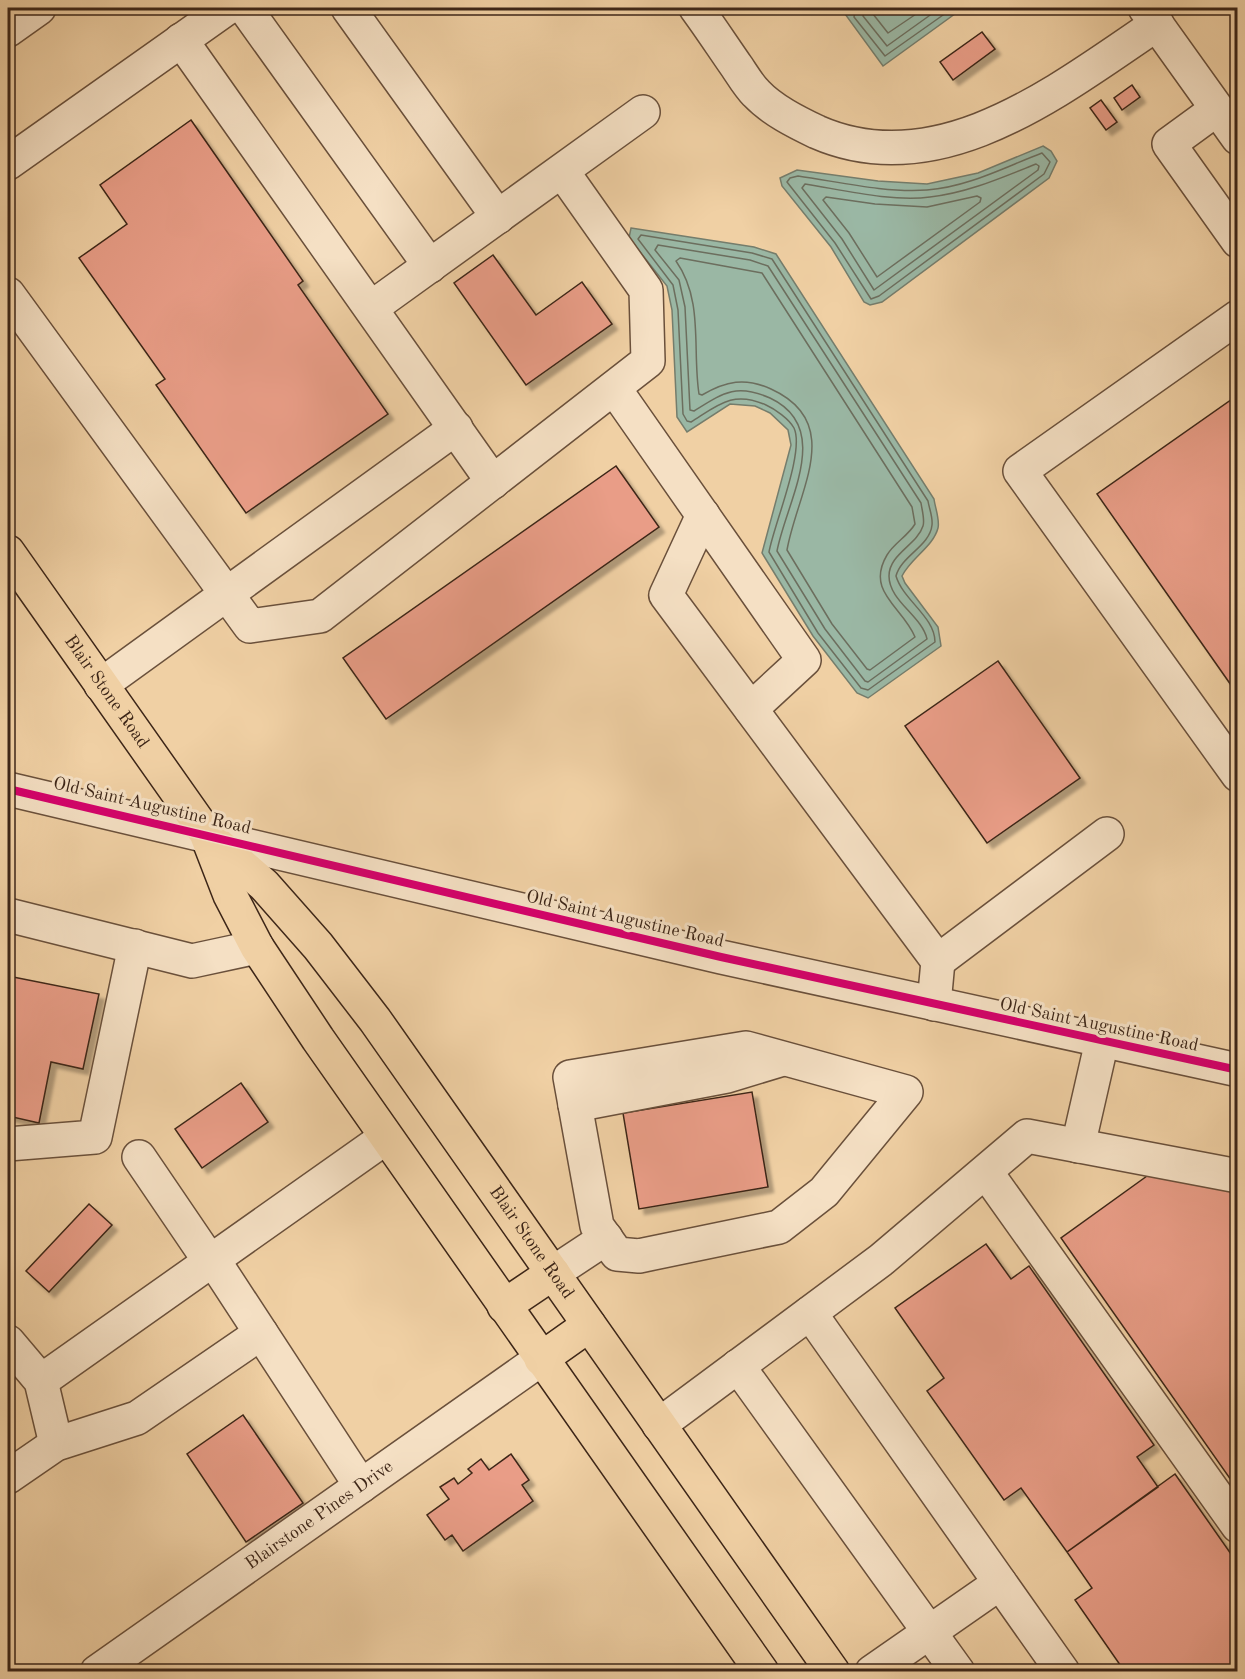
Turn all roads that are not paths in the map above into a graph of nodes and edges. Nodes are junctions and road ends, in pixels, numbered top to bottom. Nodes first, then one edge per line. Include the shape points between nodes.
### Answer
1 (39, 8) edge
2 (227, 8) edge
3 (244, 8) edge
4 (348, 8) edge
5 (696, 8) edge
6 (1151, 16) edge
7 (8, 30) edge
8 (181, 40) junction
9 (1217, 109) junction
10 (643, 112) dead end
11 (1238, 138) edge
12 (8, 163) edge
13 (562, 171) junction
14 (498, 217) junction
15 (1238, 241) edge
16 (430, 266) junction
17 (8, 294) edge
18 (371, 308) junction
19 (1238, 317) edge
20 (614, 388) junction
21 (456, 428) junction
22 (493, 482) junction
23 (703, 515) junction
24 (8, 552) edge
25 (227, 594) junction
26 (101, 685) junction
27 (751, 709) junction
28 (1238, 775) edge
29 (8, 789) edge
30 (206, 833) junction
31 (1107, 834) dead end
32 (8, 915) edge
33 (135, 946) junction
34 (258, 947) junction
35 (938, 961) junction
36 (934, 1004) junction
37 (1102, 1041) junction
38 (1238, 1070) edge
39 (385, 1138) junction
40 (8, 1144) edge
41 (1078, 1146) junction
42 (139, 1157) dead end
43 (986, 1172) junction
44 (1238, 1176) edge
45 (606, 1238) junction
46 (210, 1259) junction
47 (553, 1273) junction
48 (504, 1306) junction
49 (810, 1313) junction
50 (590, 1325) junction
51 (261, 1333) junction
52 (8, 1342) edge
53 (541, 1359) junction
54 (738, 1366) junction
55 (41, 1381) junction
56 (659, 1425) junction
57 (56, 1444) junction
58 (8, 1477) edge
59 (361, 1486) junction
60 (1238, 1526) edge
61 (1000, 1582) junction
62 (929, 1632) junction
63 (828, 1670) edge
64 (97, 1671) edge
65 (762, 1671) edge
66 (872, 1671) edge
67 (958, 1671) edge
68 (1063, 1671) edge

1 - 7 street
2 - 8 street
3 - 16 street
4 - 14 street
5 - 6 street via 756,93 796,122 840,142 875,147 919,146 960,138 1004,120 1048,98
6 - 9 street
8 - 12 street
8 - 18 street
9 - 11 street
9 - 15 street via 1170,144
10 - 13 street
13 - 14 street
13 - 20 street via 646,290 648,361
14 - 16 street
16 - 18 street
17 - 25 street
18 - 21 street
19 - 28 street via 1020,471
20 - 22 street
20 - 23 street
21 - 22 street
21 - 25 street
22 - 25 street via 320,616 250,626
23 - 27 street via 666,595
23 - 27 street via 804,660
24 - 26 main road, Blair Stone Road
25 - 26 street
26 - 30 main road, Blair Stone Road
27 - 35 street
29 - 30 street, Old Saint Augustine Road
30 - 34 main road, Blair Stone Road via 230,895
30 - 36 street, Old Saint Augustine Road
30 - 47 main road, Blair Stone Road via 264,885 318,946 375,1020
31 - 35 street
32 - 33 street
33 - 34 street via 192,961
33 - 40 street via 95,1137
34 - 39 main road, Blair Stone Road
35 - 36 street
36 - 37 street, Old Saint Augustine Road
37 - 38 street, Old Saint Augustine Road
37 - 41 street
39 - 46 street
39 - 48 main road, Blair Stone Road
41 - 43 street via 1027,1136
41 - 44 street
42 - 46 street
43 - 49 street via 881,1260
43 - 60 street
45 - 45 street via 617,1254 639,1256 778,1227 824,1192 906,1092 746,1048 570,1077 597,1226
45 - 47 street
46 - 51 street
46 - 55 street
47 - 48 main road
47 - 50 main road, Blair Stone Road
48 - 53 main road, Blair Stone Road
49 - 54 street
49 - 61 street
50 - 53 main road
50 - 56 main road, Blair Stone Road
51 - 57 street via 136,1418
51 - 59 street
52 - 55 street
53 - 59 street, Blairstone Pines Drive
53 - 65 main road, Blair Stone Road
54 - 56 street
54 - 62 street
55 - 57 street
56 - 63 main road, Blair Stone Road
57 - 58 street
59 - 64 street, Blairstone Pines Drive
61 - 62 street
61 - 68 street
62 - 66 street
62 - 67 street

